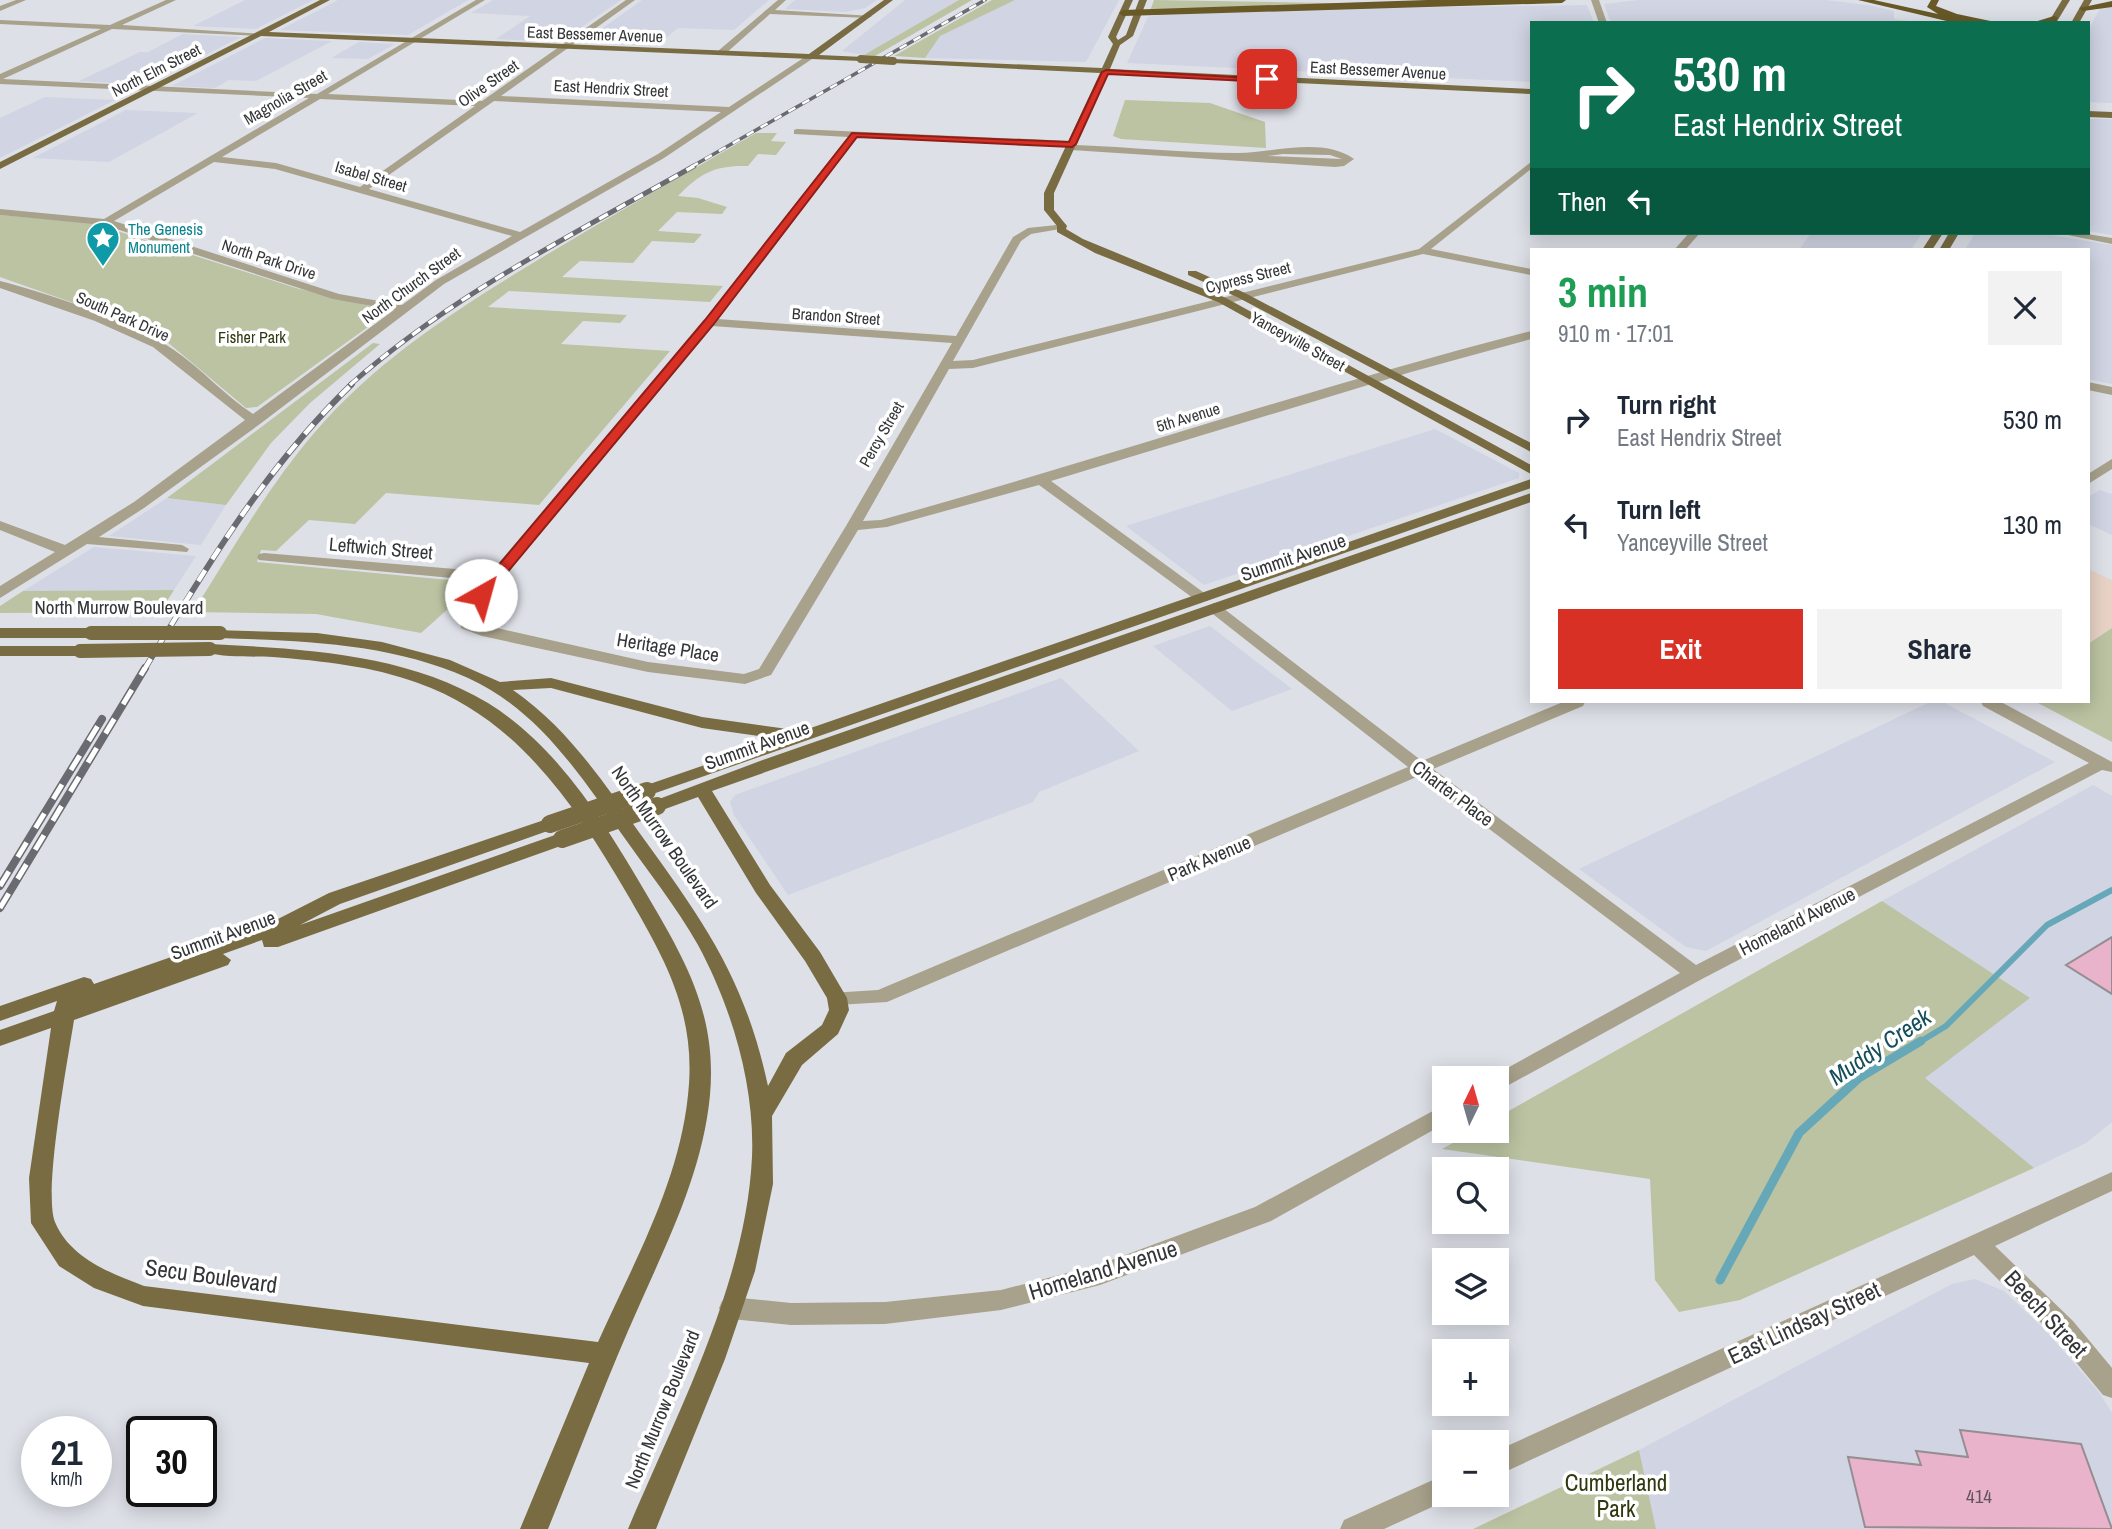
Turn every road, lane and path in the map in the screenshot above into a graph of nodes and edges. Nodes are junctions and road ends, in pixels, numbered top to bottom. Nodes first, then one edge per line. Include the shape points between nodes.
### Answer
1 (22, 0) edge
2 (172, 0) edge
3 (326, 0) edge
4 (481, 0) edge
5 (631, 0) edge
6 (782, 0) edge
7 (889, 0) edge
8 (1129, 0) edge
9 (1143, 0) edge
10 (1316, 0) edge
11 (1562, 0) edge
12 (1595, 0) edge
13 (1863, 0) edge
14 (1935, 0) edge
15 (2066, 0) edge
16 (1440, 4) junction
17 (2112, 4) edge
18 (0, 9) edge
19 (768, 12) junction
20 (2080, 12) edge
21 (1123, 13) junction
22 (1137, 13) junction
23 (868, 16) junction
24 (1602, 21) edge
25 (1960, 21) edge
26 (1983, 21) edge
27 (2053, 21) edge
28 (0, 22) edge
29 (110, 27) junction
30 (259, 34) junction
31 (413, 40) junction
32 (1116, 44) junction
33 (827, 46) junction
34 (564, 47) junction
35 (721, 53) junction
36 (811, 57) junction
37 (861, 60) junction
38 (1107, 69) junction
39 (0, 79) edge
40 (1530, 85) edge
41 (151, 89) junction
42 (1530, 91) edge
43 (318, 96) junction
44 (487, 101) junction
45 (2090, 108) edge
46 (2112, 109) edge
47 (730, 110) junction
48 (2090, 114) edge
49 (2112, 115) edge
50 (797, 132) dead end
51 (855, 134) junction
52 (1072, 146) junction
53 (1240, 156) junction
54 (211, 159) junction
55 (0, 166) edge
56 (1530, 166) edge
57 (362, 190) junction
58 (0, 212) edge
59 (106, 222) junction
60 (1062, 226) junction
61 (519, 235) junction
62 (1693, 235) edge
63 (2075, 235) edge
64 (2112, 241) edge
65 (1681, 248) edge
66 (1423, 251) junction
67 (1530, 272) edge
68 (0, 284) edge
69 (1241, 295) junction
70 (1222, 300) junction
71 (407, 309) junction
72 (709, 322) junction
73 (1530, 335) edge
74 (960, 340) junction
75 (946, 365) junction
76 (1391, 374) junction
77 (1368, 381) junction
78 (2090, 386) edge
79 (2112, 391) edge
80 (255, 421) junction
81 (1530, 447) edge
82 (2112, 463) edge
83 (1530, 469) edge
84 (2090, 479) edge
85 (1041, 480) junction
86 (1530, 483) edge
87 (1530, 497) edge
88 (0, 525) edge
89 (853, 526) junction
90 (85, 540) junction
91 (182, 549) dead end
92 (67, 551) junction
93 (264, 556) dead end
94 (495, 577) junction
95 (0, 593) edge
96 (1208, 603) junction
97 (0, 633) edge
98 (215, 641) junction
99 (0, 651) edge
100 (745, 679) joint
101 (499, 687) junction
102 (1575, 703) edge
103 (1991, 703) edge
104 (806, 736) junction
105 (2107, 765) edge
106 (1420, 768) junction
107 (702, 789) junction
108 (652, 798) junction
109 (556, 831) junction
110 (336, 898) junction
111 (1695, 974) junction
112 (837, 998) junction
113 (0, 1014) edge
114 (63, 1016) junction
115 (0, 1038) edge
116 (1509, 1077) edge
117 (760, 1118) junction
118 (1432, 1121) edge
119 (2112, 1181) edge
120 (1978, 1244) junction
121 (731, 1308) junction
122 (605, 1354) junction
123 (2112, 1387) edge
124 (1509, 1458) edge
125 (1432, 1493) edge
126 (534, 1529) edge
127 (642, 1529) edge
128 (1354, 1529) edge

1 - 18 street
2 - 29 street
3 - 30 main road, North Elm Street
4 - 31 street, Magnolia Street
5 - 34 street, Olive Street
6 - 19 street
7 - 23 main road, North Church Street
8 - 21 main road, Yanceyville Street
9 - 22 main road, Yanceyville Street
10 - 16 highway
11 - 16 highway
12 - 24 street
13 - 25 highway
14 - 26 highway via 1931,7 1950,16
15 - 27 main road
16 - 22 highway
17 - 20 highway
19 - 23 street
19 - 35 street
21 - 22 highway
21 - 32 main road, Yanceyville Street via 1112,37
22 - 32 main road, Yanceyville Street via 1129,36
23 - 33 main road, North Church Street
28 - 29 street
29 - 30 street
29 - 39 street
30 - 31 main road, East Bessemer Avenue
30 - 41 main road, North Elm Street
31 - 34 main road, East Bessemer Avenue
31 - 43 street, Magnolia Street
32 - 38 main road, Yanceyville Street
33 - 36 main road, North Church Street
33 - 37 main road via 833,54
34 - 35 main road, East Bessemer Avenue
34 - 44 street, Olive Street
35 - 36 main road, East Bessemer Avenue
36 - 37 main road, East Bessemer Avenue
36 - 47 street, North Church Street
37 - 38 main road, East Bessemer Avenue, bridge
38 - 40 main road, East Bessemer Avenue
38 - 42 main road, East Bessemer Avenue
38 - 52 main road, Yanceyville Street
39 - 41 street, East Hendrix Street
41 - 43 street, East Hendrix Street
41 - 55 main road, North Elm Street
43 - 44 street, East Hendrix Street
43 - 54 street, Magnolia Street
44 - 47 street, East Hendrix Street
44 - 57 street, Olive Street
45 - 46 main road
47 - 61 street, North Church Street via 661,156
48 - 49 main road
50 - 51 street
51 - 52 street
51 - 72 street
52 - 53 street
52 - 60 main road, Yanceyville Street via 1047,199 1049,210
53 - 53 street via 1335,164 1349,159 1318,151
54 - 57 street, Isabel Street via 276,166
54 - 59 street, Magnolia Street
56 - 66 street, Cypress Street
57 - 61 street, Isabel Street
58 - 59 street, North Park Drive
59 - 71 street, North Park Drive via 337,297
60 - 69 main road, Yanceyville Street
60 - 70 main road, Yanceyville Street via 1061,230 1086,245
60 - 74 street, Percy Street via 1019,236
61 - 71 street, North Church Street via 440,282
62 - 65 street
63 - 64 street
66 - 67 street
66 - 69 street, Cypress Street
68 - 80 street, South Park Drive via 158,345
69 - 70 street, Cypress Street
69 - 76 main road, Yanceyville Street
70 - 75 street, Cypress Street via 973,364
70 - 77 main road, Yanceyville Street
71 - 80 street, North Church Street
72 - 74 street, Brandon Street
72 - 94 street
73 - 76 street, 5th Avenue
74 - 75 street, Percy Street
75 - 89 street, Percy Street
76 - 77 street, 5th Avenue
76 - 81 main road, Yanceyville Street
77 - 83 main road, Yanceyville Street
77 - 85 street, 5th Avenue
78 - 79 street
80 - 90 street, North Church Street
82 - 84 street
85 - 89 street, 5th Avenue via 882,524
85 - 96 street, Charter Place
86 - 96 main road, Summit Avenue
87 - 96 main road, Summit Avenue
88 - 92 street
89 - 100 street, Percy Street via 773,662 765,672
90 - 91 street
90 - 92 street, North Church Street
92 - 95 street, North Church Street
93 - 94 street, Leftwich Street
94 - 100 street, Heritage Place via 467,613 467,625 648,667
96 - 104 main road, Summit Avenue
96 - 106 street, Charter Place
96 - 107 main road, Summit Avenue
97 - 98 main road, North Murrow Boulevard, bridge
98 - 99 main road, North Murrow Boulevard, bridge
98 - 101 main road, North Murrow Boulevard via 347,640 442,662
98 - 122 main road, North Murrow Boulevard via 383,667 483,706 524,740 609,846 672,955 696,1020 701,1065 697,1111 666,1218
101 - 104 main road via 551,682 713,727
101 - 117 main road, North Murrow Boulevard via 570,748 707,944 741,1023
102 - 106 street, Park Avenue
103 - 105 street
104 - 108 main road, Summit Avenue
105 - 111 street, Homeland Avenue
106 - 111 street, Charter Place
106 - 112 street, Park Avenue via 880,997
107 - 108 main road, Summit Avenue
107 - 112 main road
108 - 109 main road, Summit Avenue, bridge
109 - 110 main road, Summit Avenue
109 - 114 main road, Summit Avenue
110 - 113 main road, Summit Avenue
110 - 114 main road via 281,926 82,996 65,1006
111 - 116 street, Homeland Avenue
112 - 117 main road via 839,1010 831,1029 794,1059
114 - 115 main road, Summit Avenue
114 - 122 main road, Secu Boulevard via 41,1178 43,1223 68,1259 103,1281 143,1296
117 - 121 main road, North Murrow Boulevard via 762,1181 746,1262
118 - 121 street, Homeland Avenue via 1263,1214 1100,1275 1001,1300 885,1313 805,1314
119 - 120 street, East Lindsay Street
120 - 123 street, Beech Street via 2064,1329
120 - 124 street, East Lindsay Street
121 - 127 main road, North Murrow Boulevard
122 - 126 main road, North Murrow Boulevard
125 - 128 street

